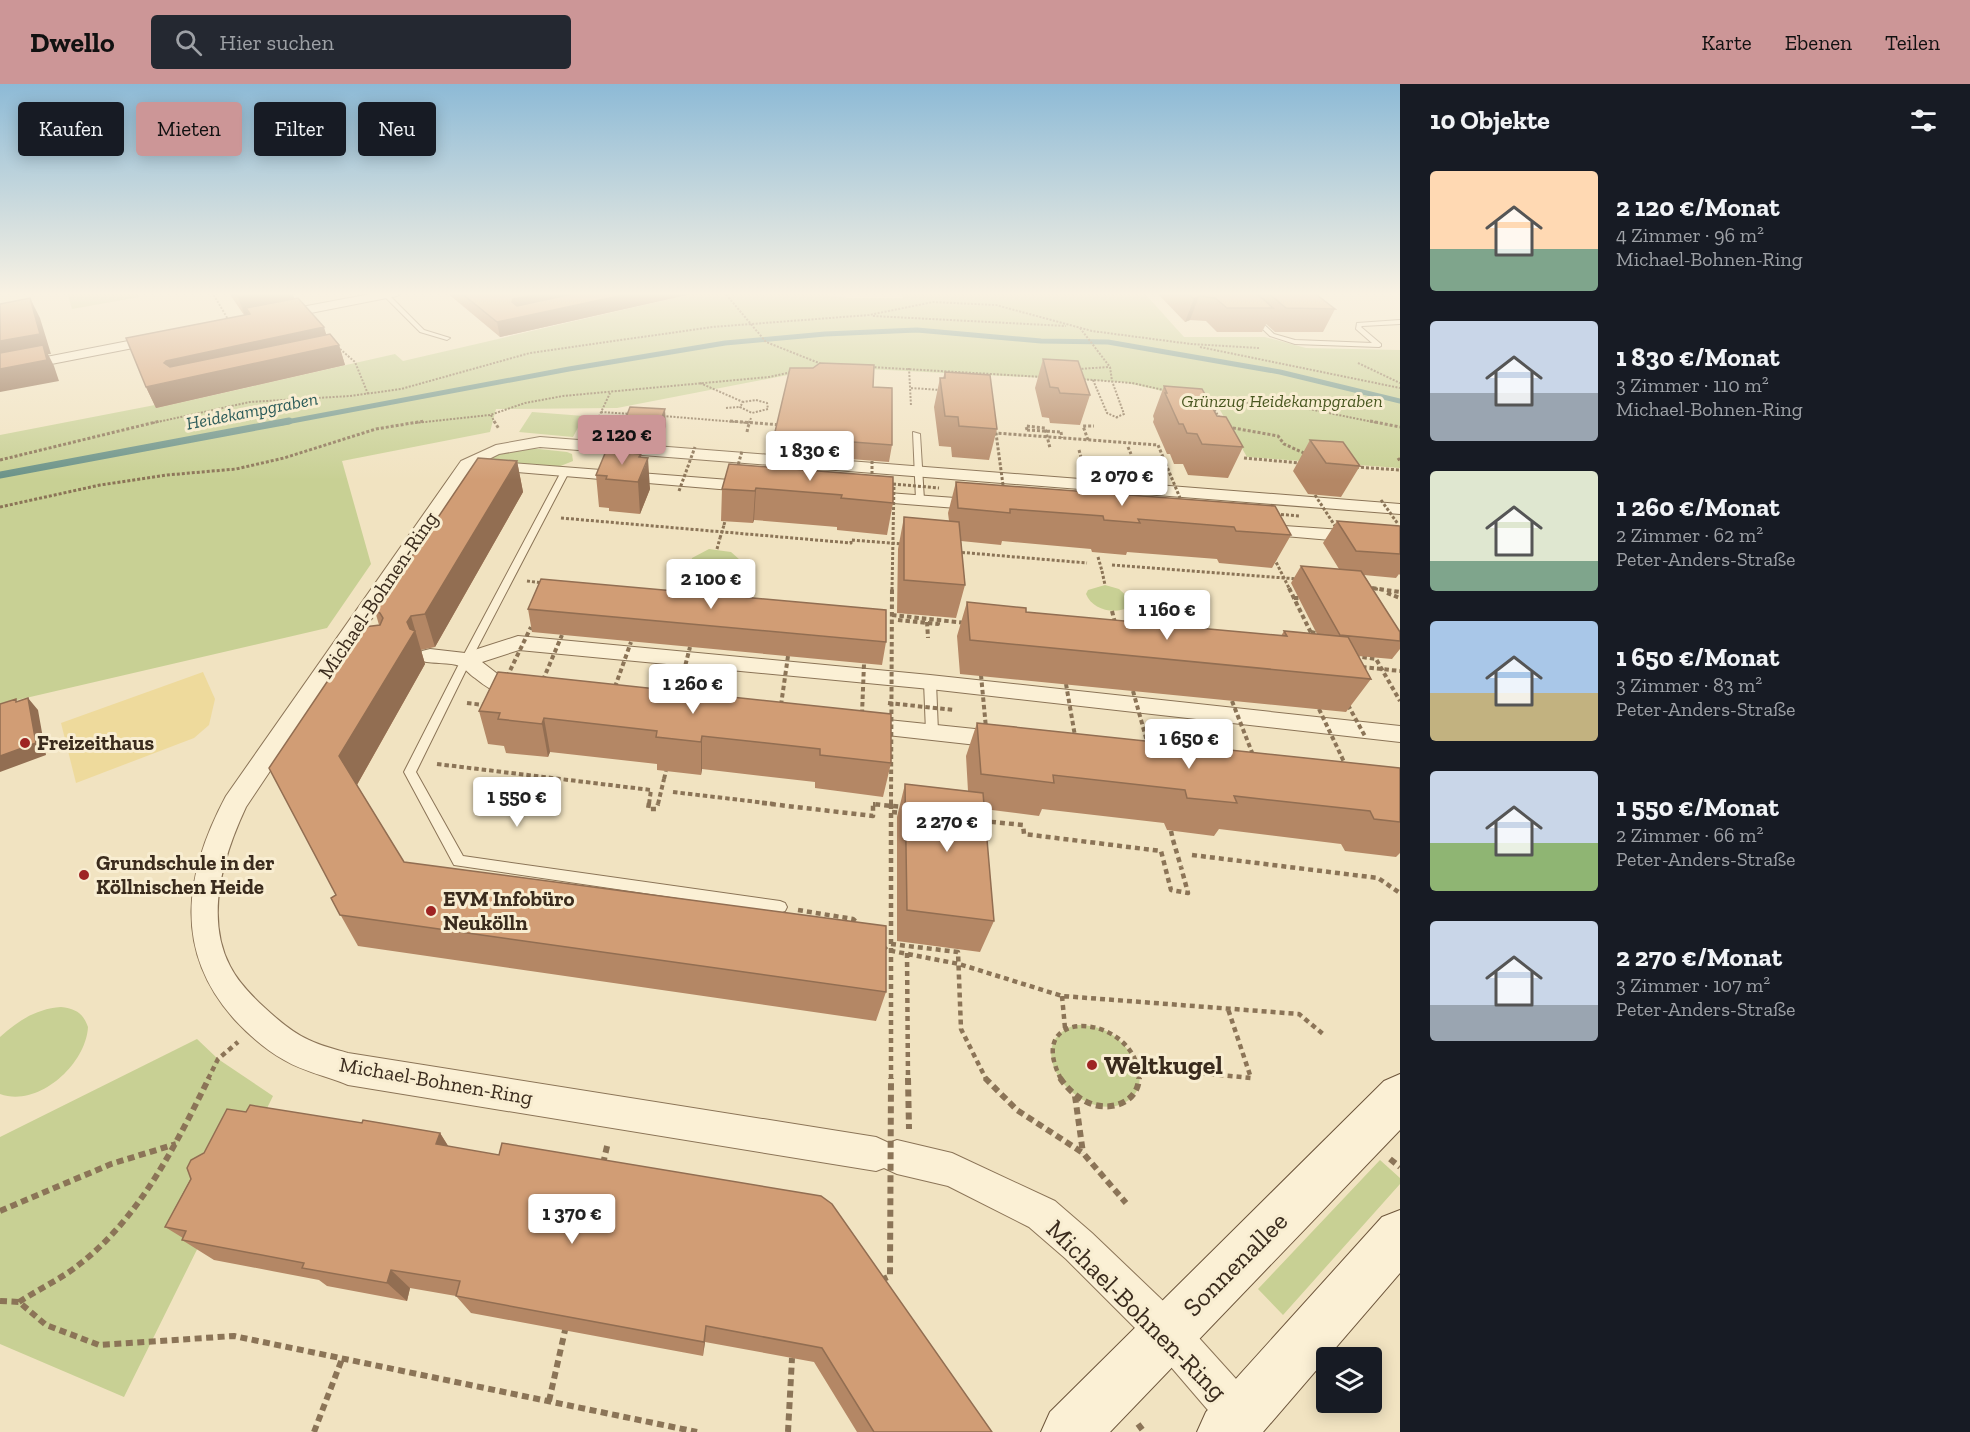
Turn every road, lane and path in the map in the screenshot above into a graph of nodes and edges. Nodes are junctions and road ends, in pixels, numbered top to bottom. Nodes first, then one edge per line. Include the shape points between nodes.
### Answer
1 (77, 355) edge
2 (347, 355) edge
3 (521, 355) edge
4 (799, 355) edge
5 (1100, 355) edge
6 (1240, 355) edge
7 (813, 367) edge
8 (867, 367) edge
9 (1110, 367) junction
10 (909, 368) junction
11 (802, 369) edge
12 (1071, 369) edge
13 (0, 370) edge
14 (969, 372) junction
15 (1052, 375) edge
16 (1073, 378) edge
17 (1093, 380) junction
18 (1112, 381) junction
19 (971, 382) edge
20 (700, 383) junction
21 (911, 388) junction
22 (1400, 388) edge
23 (942, 390) edge
24 (610, 393) junction
25 (1176, 393) edge
26 (368, 394) junction
27 (1197, 398) edge
28 (1208, 400) junction
29 (743, 402) junction
30 (912, 406) dead end
31 (740, 407) junction
32 (726, 408) dead end
33 (601, 412) junction
34 (752, 413) junction
35 (637, 414) edge
36 (660, 416) edge
37 (791, 425) edge
38 (1094, 426) dead end
39 (1225, 426) junction
40 (1400, 427) edge
41 (747, 432) dead end
42 (916, 434) dead end
43 (1230, 434) edge
44 (1062, 438) junction
45 (619, 440) dead end
46 (1088, 440) junction
47 (641, 443) edge
48 (1158, 445) junction
49 (1166, 445) dead end
50 (588, 446) junction
51 (694, 447) dead end
52 (1128, 447) dead end
53 (1050, 448) dead end
54 (1079, 450) dead end
55 (1239, 450) dead end
56 (742, 451) dead end
57 (1131, 454) dead end
58 (814, 456) edge
59 (0, 460) edge
60 (872, 460) edge
61 (609, 462) edge
62 (632, 463) edge
63 (467, 464) junction
64 (1347, 466) edge
65 (1085, 470) dead end
66 (1400, 470) edge
67 (736, 471) edge
68 (572, 472) junction
69 (919, 472) junction
70 (811, 477) edge
71 (872, 482) edge
72 (1003, 484) edge
73 (766, 488) edge
74 (939, 488) dead end
75 (679, 491) dead end
76 (848, 494) edge
77 (1315, 495) dead end
78 (1180, 498) edge
79 (920, 500) junction
80 (1381, 500) dead end
81 (0, 507) edge
82 (1001, 507) edge
83 (1274, 515) junction
84 (542, 516) junction
85 (1299, 516) dead end
86 (724, 523) edge
87 (1399, 524) edge
88 (1239, 527) edge
89 (1341, 536) edge
90 (909, 545) edge
91 (894, 546) junction
92 (904, 547) edge
93 (717, 549) dead end
94 (947, 551) edge
95 (1270, 551) edge
96 (1097, 555) edge
97 (1087, 563) dead end
98 (1112, 565) dead end
99 (710, 577) dead end
100 (508, 579) junction
101 (1304, 579) edge
102 (1285, 580) junction
103 (1308, 582) edge
104 (543, 583) edge
105 (1105, 585) dead end
106 (1361, 587) edge
107 (1383, 591) junction
108 (1400, 592) edge
109 (704, 598) edge
110 (1400, 598) edge
111 (1112, 611) dead end
112 (892, 615) junction
113 (898, 620) dead end
114 (938, 620) junction
115 (927, 622) junction
116 (974, 624) edge
117 (531, 627) edge
118 (1117, 630) edge
119 (562, 635) edge
120 (928, 638) dead end
121 (631, 642) edge
122 (1316, 643) edge
123 (690, 647) edge
124 (342, 648) junction
125 (366, 650) edge
126 (430, 656) dead end
127 (788, 656) edge
128 (1354, 656) edge
129 (466, 660) junction
130 (864, 664) edge
131 (1360, 667) edge
132 (1382, 669) junction
133 (1400, 671) edge
134 (981, 675) edge
135 (930, 682) junction
136 (1066, 684) edge
137 (503, 686) edge
138 (540, 689) joint
139 (1133, 691) edge
140 (612, 696) edge
141 (1346, 700) edge
142 (446, 701) junction
143 (1232, 701) edge
144 (1400, 701) edge
145 (675, 703) edge
146 (890, 703) junction
147 (495, 705) edge
148 (954, 710) dead end
149 (1318, 710) edge
150 (779, 714) edge
151 (838, 722) edge
152 (861, 723) edge
153 (932, 732) junction
154 (1400, 734) edge
155 (987, 736) edge
156 (1366, 738) dead end
157 (1027, 742) edge
158 (1077, 746) edge
159 (1149, 749) edge
160 (1255, 761) edge
161 (415, 762) junction
162 (666, 771) edge
163 (1348, 771) edge
164 (673, 792) dead end
165 (912, 808) edge
166 (892, 812) junction
167 (915, 814) edge
168 (971, 820) edge
169 (1171, 831) dead end
170 (1192, 855) dead end
171 (1400, 893) edge
172 (780, 907) joint
173 (862, 927) edge
174 (878, 942) edge
175 (891, 944) junction
176 (907, 953) junction
177 (959, 964) junction
178 (1062, 996) junction
179 (1228, 1009) junction
180 (260, 1023) junction
181 (1065, 1028) junction
182 (1323, 1034) dead end
183 (1138, 1067) junction
184 (1075, 1096) junction
185 (1400, 1097) edge
186 (615, 1112) junction
187 (177, 1143) junction
188 (1083, 1154) junction
189 (894, 1157) junction
190 (601, 1174) edge
191 (1126, 1203) dead end
192 (0, 1211) edge
193 (1400, 1235) edge
194 (874, 1283) edge
195 (0, 1300) edge
196 (19, 1302) junction
197 (567, 1324) edge
198 (1167, 1332) junction
199 (792, 1358) edge
200 (342, 1359) junction
201 (549, 1401) junction
202 (1233, 1424) edge
203 (314, 1432) edge
204 (698, 1432) edge
205 (788, 1432) edge
206 (1070, 1432) edge

1 - 13 street
2 - 26 path via 355,362
3 - 26 path via 428,382
4 - 7 path via 824,365
5 - 9 path
6 - 22 path
8 - 10 path
9 - 12 path
9 - 18 path
10 - 14 path
10 - 21 path
11 - 20 path via 769,377
14 - 15 path
14 - 19 path
16 - 17 path
17 - 18 path
17 - 18 path via 1107,413 1118,418 1124,414
18 - 25 path
20 - 24 path
20 - 29 path
21 - 23 path
21 - 30 path
24 - 33 path
24 - 81 path via 563,396 490,415 376,429 236,469 100,485
26 - 59 path via 250,402 205,410
27 - 28 path
28 - 39 path
28 - 40 path via 1304,408
29 - 31 path
29 - 34 path via 760,400 769,405 765,411
31 - 32 path
31 - 34 path
33 - 35 path
33 - 50 path
34 - 41 path, bridge
36 - 37 path
38 - 46 path via 1083,426
39 - 43 path
39 - 55 path via 1278,436 1284,444 1306,452 1304,463 1244,459
42 - 69 lane
44 - 46 path, bridge
44 - 53 path, bridge via 1061,432 1027,430 1026,426 1045,428
44 - 72 path, bridge via 996,433
45 - 61 path, bridge
46 - 48 path, bridge
47 - 62 path, bridge
48 - 49 path, bridge
48 - 78 path, bridge
50 - 63 street, Michael-Bohnen-Ring via 540,442 509,445 481,454
50 - 68 street
50 - 69 street, Michael-Bohnen-Ring
51 - 75 path, bridge
52 - 57 path
54 - 65 path
56 - 67 path, bridge
58 - 70 path, bridge
60 - 71 path, bridge
63 - 68 street
63 - 124 street, Michael-Bohnen-Ring
64 - 66 path
68 - 73 street
68 - 84 lane
69 - 79 lane
69 - 83 street, Michael-Bohnen-Ring
74 - 91 path, bridge via 893,484
76 - 79 street
77 - 89 path, bridge
79 - 82 street
80 - 87 path, bridge
83 - 85 path, bridge
83 - 87 street, Michael-Bohnen-Ring
83 - 87 street, Michael-Bohnen-Ring
83 - 88 street, Michael-Bohnen-Ring
84 - 90 path
84 - 100 lane
86 - 93 path, bridge
91 - 92 path
91 - 112 path, bridge
94 - 97 path
95 - 102 path, bridge
96 - 105 path, bridge
98 - 101 path
99 - 109 path
100 - 104 path
100 - 129 lane
102 - 103 path
102 - 122 path, bridge
106 - 107 path
107 - 108 path
107 - 110 path
111 - 118 path
112 - 114 path
112 - 146 path, bridge
113 - 115 path
114 - 115 path via 938,624
114 - 116 path
115 - 120 path
117 - 137 path, bridge
119 - 138 path, bridge
121 - 140 path, bridge
123 - 145 path, bridge
124 - 125 street
124 - 180 street, Michael-Bohnen-Ring via 235,803 213,853 204,899 209,948 215,968
126 - 129 street
127 - 150 path, bridge
128 - 132 path via 1376,658
129 - 135 street via 518,643
129 - 138 street via 498,686
129 - 142 lane
130 - 152 path, bridge
131 - 132 path
132 - 133 path
132 - 144 path
134 - 155 path, bridge
135 - 153 lane
135 - 154 street
136 - 158 path, bridge
139 - 159 path, bridge
141 - 156 path, bridge
142 - 147 path
142 - 161 lane
143 - 160 path, bridge
146 - 148 path, bridge
146 - 166 path, bridge
149 - 163 path, bridge
151 - 153 street
153 - 157 street
161 - 162 path, bridge via 651,790 648,808 656,809
161 - 172 lane via 410,772 459,861
164 - 165 path via 873,816 873,804
166 - 167 path
166 - 175 path, bridge via 895,842
168 - 169 path, bridge via 1023,825 1024,834 1161,851 1171,890 1188,893
170 - 171 path via 1378,878
172 - 173 path via 853,920
174 - 176 path via 887,950
175 - 177 path via 958,952
175 - 194 path, bridge via 890,1276
176 - 177 path
176 - 189 path
177 - 178 path
177 - 188 path via 961,1029 986,1079 1017,1110
178 - 179 path
178 - 181 path
179 - 182 path via 1299,1014
179 - 183 path via 1251,1078
180 - 186 street, Michael-Bohnen-Ring via 297,1050 348,1069
180 - 187 path via 218,1059
181 - 183 path via 1085,1025 1107,1031 1127,1046
181 - 184 path via 1052,1043 1051,1058 1057,1074
183 - 184 path via 1137,1089 1123,1104 1101,1106
184 - 188 path
185 - 198 main road, Sonnenallee
186 - 189 street, Michael-Bohnen-Ring
186 - 190 path
187 - 192 path via 111,1164
187 - 196 path via 114,1232 81,1263
188 - 191 path
189 - 198 street, Michael-Bohnen-Ring via 952,1170 1042,1214
193 - 202 main road
195 - 196 path
196 - 200 path via 46,1325 99,1346 234,1336
197 - 201 path
198 - 202 street, Michael-Bohnen-Ring
198 - 206 main road, Sonnenallee
199 - 205 path
200 - 201 path
200 - 203 path
201 - 204 path

